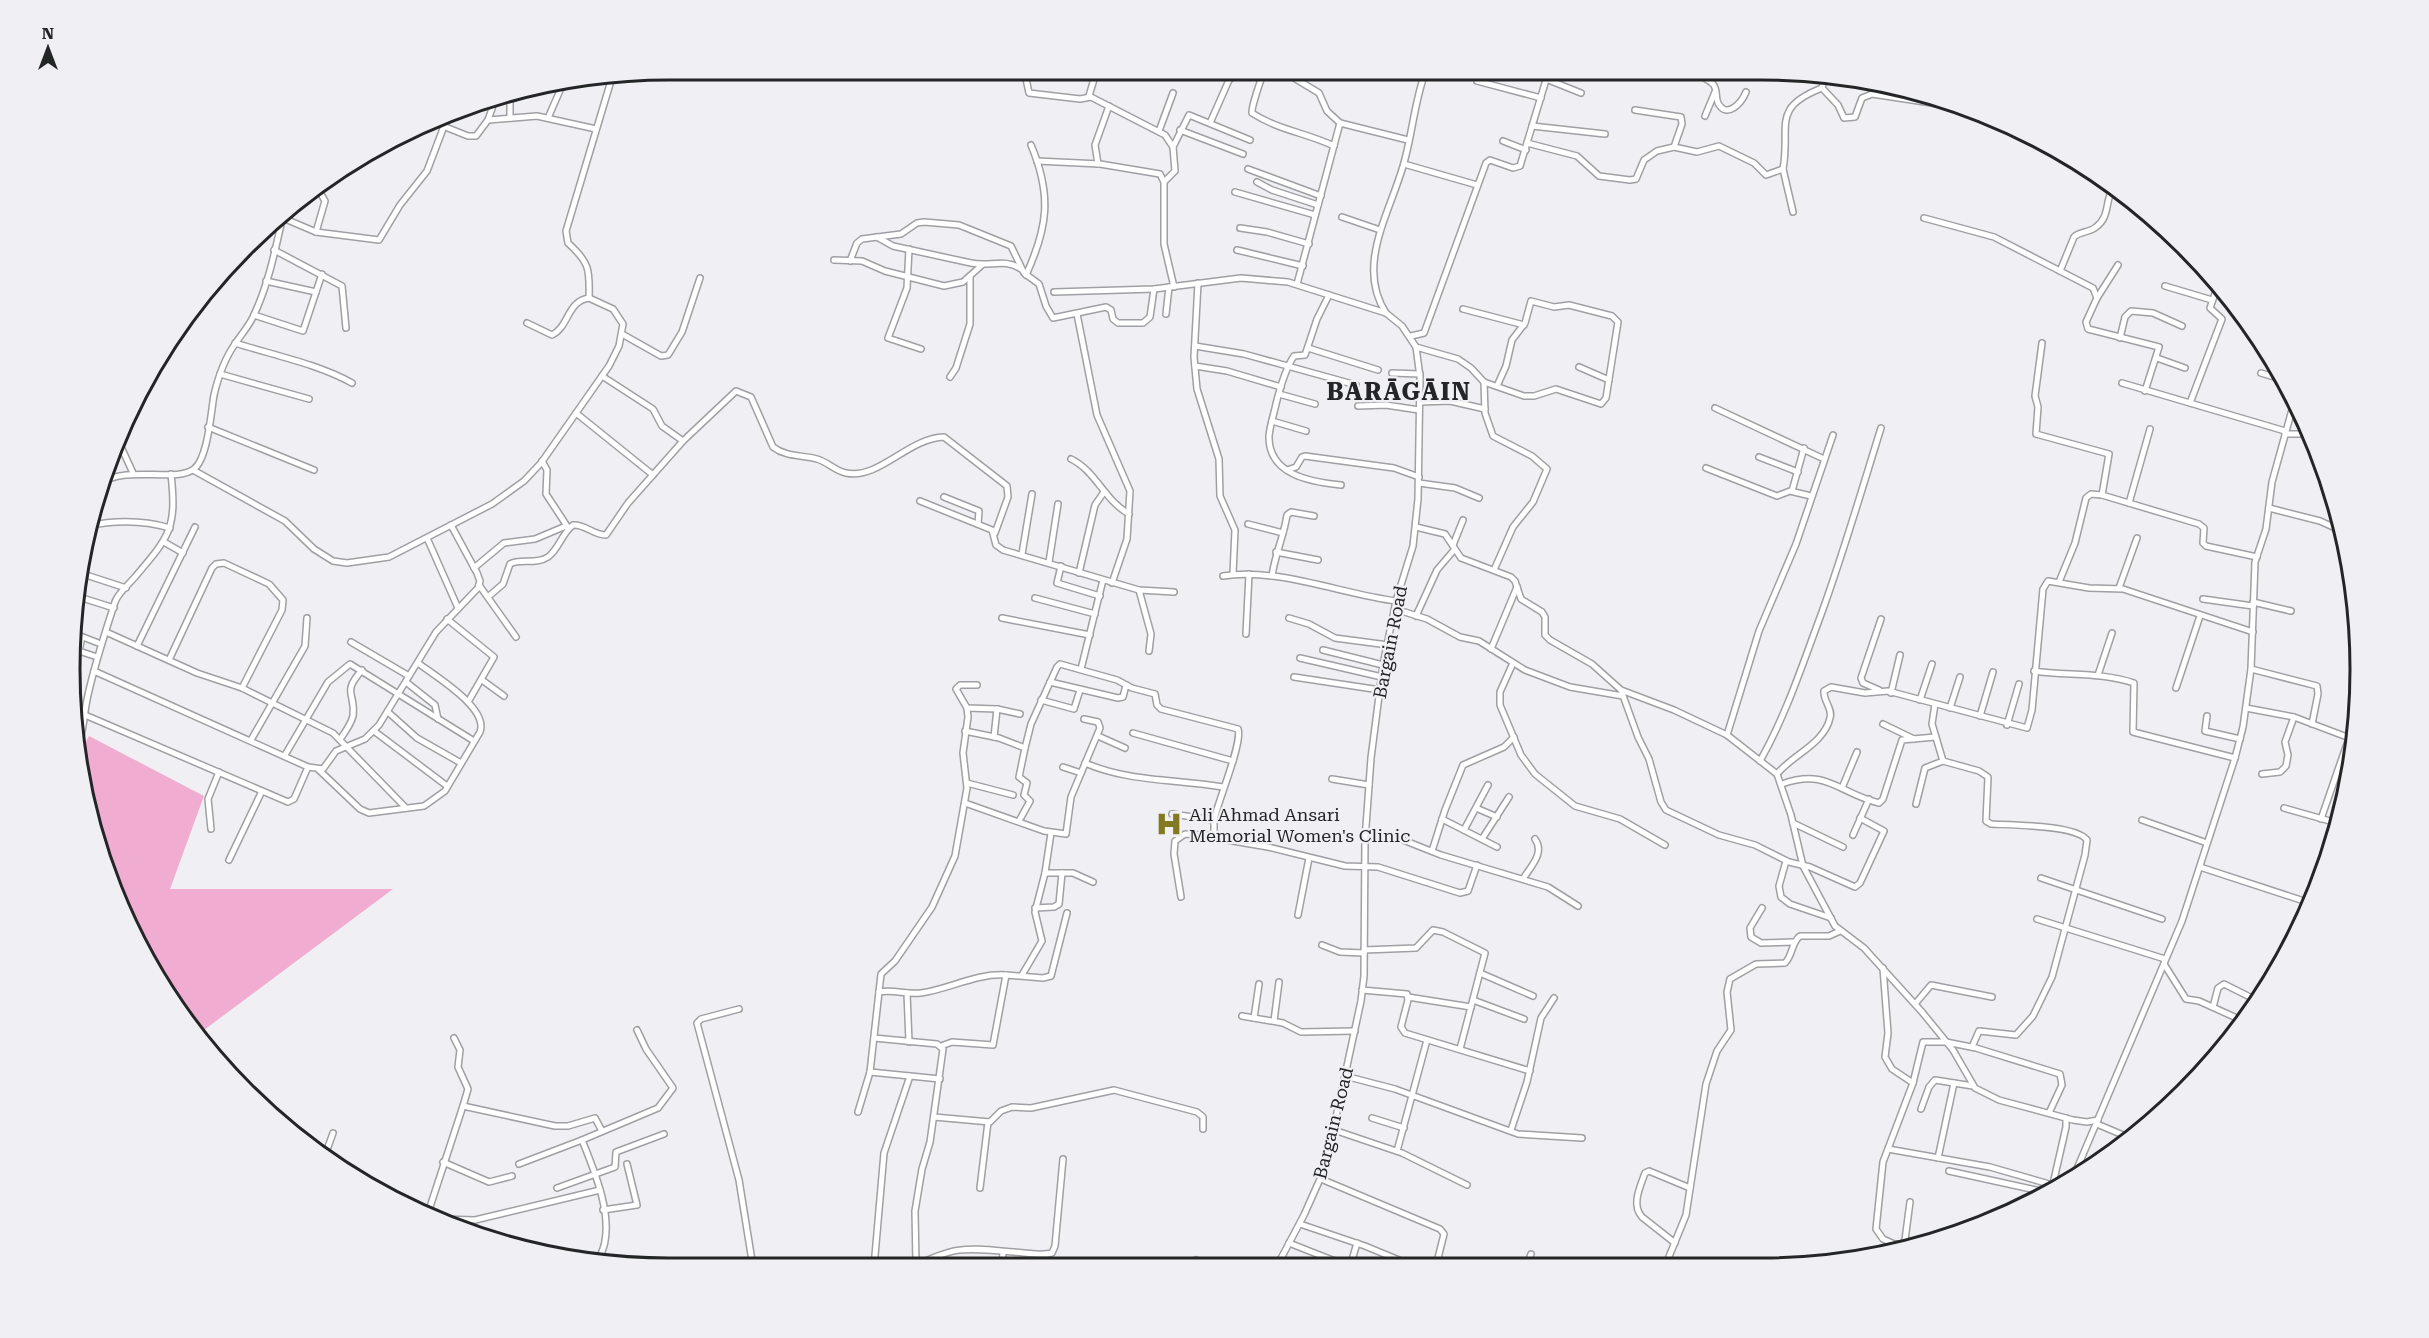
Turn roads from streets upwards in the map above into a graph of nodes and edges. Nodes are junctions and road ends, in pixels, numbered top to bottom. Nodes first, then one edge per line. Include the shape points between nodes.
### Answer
1 (1026, 80) edge
2 (1094, 80) edge
3 (1229, 80) edge
4 (1262, 80) edge
5 (1298, 80) edge
6 (1423, 80) edge
7 (1546, 80) edge
8 (1548, 80) edge
9 (1708, 80) edge
10 (1477, 81) dead end
11 (611, 83) edge
12 (1823, 84) edge
13 (1822, 88) junction
14 (560, 90) edge
15 (1716, 90) junction
16 (1746, 92) dead end
17 (1173, 93) dead end
18 (1581, 93) dead end
19 (1089, 96) junction
20 (1540, 98) junction
21 (1914, 100) edge
22 (510, 102) edge
23 (1109, 106) junction
24 (494, 107) edge
25 (1635, 110) dead end
26 (1705, 116) dead end
27 (510, 117) junction
28 (548, 118) junction
29 (488, 120) junction
30 (1210, 123) junction
31 (1340, 123) junction
32 (443, 126) joint
33 (1532, 126) junction
34 (596, 129) junction
35 (1180, 130) junction
36 (1159, 131) junction
37 (1605, 134) dead end
38 (1250, 140) dead end
39 (1408, 140) junction
40 (1503, 141) dead end
41 (1527, 143) junction
42 (1030, 145) dead end
43 (1334, 146) junction
44 (1173, 147) junction
45 (1674, 147) junction
46 (1526, 150) junction
47 (1243, 154) dead end
48 (1037, 161) junction
49 (1098, 164) junction
50 (1404, 164) junction
51 (1783, 168) junction
52 (1248, 169) dead end
53 (1164, 182) junction
54 (1257, 182) dead end
55 (1477, 185) junction
56 (1235, 192) dead end
57 (320, 194) edge
58 (2110, 194) edge
59 (1321, 196) junction
60 (1318, 205) junction
61 (1793, 212) dead end
62 (1315, 215) junction
63 (1341, 218) dead end
64 (1924, 218) dead end
65 (287, 220) edge
66 (281, 225) edge
67 (1240, 228) dead end
68 (1380, 230) junction
69 (316, 232) junction
70 (877, 237) junction
71 (1309, 244) junction
72 (909, 249) junction
73 (274, 250) junction
74 (1237, 250) dead end
75 (834, 260) dead end
76 (850, 261) junction
77 (982, 265) junction
78 (1303, 266) junction
79 (2118, 266) dead end
80 (2060, 271) junction
81 (1024, 272) junction
82 (322, 274) junction
83 (907, 276) junction
84 (970, 276) junction
85 (700, 278) dead end
86 (266, 281) junction
87 (1197, 283) junction
88 (1297, 284) junction
89 (2165, 286) dead end
90 (1171, 287) junction
91 (1154, 289) junction
92 (316, 292) junction
93 (1054, 292) dead end
94 (2214, 294) edge
95 (1329, 295) junction
96 (589, 298) junction
97 (2097, 298) junction
98 (2212, 300) junction
99 (1463, 309) dead end
100 (1386, 313) junction
101 (1077, 314) junction
102 (1166, 314) dead end
103 (254, 315) junction
104 (527, 323) dead end
105 (1524, 325) junction
106 (2182, 326) dead end
107 (346, 328) dead end
108 (622, 334) junction
109 (1411, 336) junction
110 (2120, 338) junction
111 (235, 343) junction
112 (2042, 343) dead end
113 (1195, 346) junction
114 (1416, 347) junction
115 (1308, 348) junction
116 (921, 349) dead end
117 (2157, 358) junction
118 (1195, 366) junction
119 (1288, 367) junction
120 (1579, 367) dead end
121 (2185, 368) dead end
122 (1378, 370) dead end
123 (1392, 373) dead end
124 (2261, 373) dead end
125 (220, 374) junction
126 (1420, 374) junction
127 (602, 376) junction
128 (2272, 376) edge
129 (950, 377) dead end
130 (1609, 380) junction
131 (1484, 382) junction
132 (352, 383) dead end
133 (2122, 383) dead end
134 (1356, 385) dead end
135 (1497, 386) junction
136 (1281, 387) junction
137 (2145, 391) junction
138 (1279, 394) junction
139 (309, 399) dead end
140 (1420, 402) junction
141 (2190, 403) junction
142 (1315, 404) dead end
143 (1358, 406) dead end
144 (1715, 408) dead end
145 (1485, 409) junction
146 (1419, 410) junction
147 (2291, 412) edge
148 (576, 413) junction
149 (1272, 421) junction
150 (208, 427) junction
151 (1881, 428) dead end
152 (2150, 429) dead end
153 (1306, 431) dead end
154 (2285, 432) junction
155 (2301, 433) edge
156 (1833, 435) dead end
157 (682, 441) junction
158 (1804, 448) junction
159 (122, 449) edge
160 (1759, 457) dead end
161 (1071, 459) dead end
162 (1824, 459) junction
163 (542, 461) junction
164 (1706, 468) dead end
165 (193, 470) junction
166 (314, 470) dead end
167 (1286, 470) junction
168 (1798, 472) junction
169 (133, 473) junction
170 (171, 474) junction
171 (653, 475) junction
172 (112, 478) edge
173 (1419, 480) junction
174 (1341, 486) dead end
175 (1792, 491) junction
176 (1104, 492) junction
177 (1032, 494) dead end
178 (2102, 495) junction
179 (1811, 496) junction
180 (944, 497) dead end
181 (1479, 498) dead end
182 (920, 501) dead end
183 (2129, 503) junction
184 (1058, 504) dead end
185 (2269, 508) junction
186 (1129, 514) junction
187 (1314, 516) dead end
188 (1463, 520) dead end
189 (98, 524) edge
190 (978, 524) junction
191 (1248, 524) dead end
192 (451, 525) junction
193 (2331, 526) edge
194 (195, 527) dead end
195 (567, 527) junction
196 (1416, 527) junction
197 (170, 528) junction
198 (995, 533) junction
199 (1283, 533) junction
200 (427, 538) junction
201 (2137, 538) dead end
202 (164, 542) junction
203 (1453, 547) junction
204 (1276, 552) junction
205 (183, 553) junction
206 (1022, 554) junction
207 (2257, 557) junction
208 (1318, 560) dead end
209 (1049, 562) junction
210 (1061, 566) junction
211 (474, 568) junction
212 (1494, 570) junction
213 (1080, 573) junction
214 (1233, 574) junction
215 (1249, 574) junction
216 (88, 575) edge
217 (1224, 576) dead end
218 (1272, 576) junction
219 (1104, 580) junction
220 (2059, 582) junction
221 (1112, 583) junction
222 (479, 585) junction
223 (1517, 586) junction
224 (126, 588) junction
225 (2119, 588) junction
226 (1139, 591) junction
227 (1174, 592) dead end
228 (489, 596) junction
229 (1100, 596) junction
230 (1035, 598) dead end
231 (84, 599) edge
232 (2204, 599) dead end
233 (1396, 601) junction
234 (2253, 604) junction
235 (114, 608) junction
236 (458, 608) junction
237 (1395, 609) junction
238 (2291, 611) dead end
239 (1095, 614) junction
240 (1416, 616) junction
241 (2200, 616) junction
242 (307, 618) dead end
243 (1002, 618) dead end
244 (1289, 618) dead end
245 (447, 619) junction
246 (1881, 619) dead end
247 (106, 632) junction
248 (2253, 632) junction
249 (2112, 633) dead end
250 (1246, 634) dead end
251 (1090, 635) junction
252 (82, 637) joint
253 (516, 637) dead end
254 (351, 642) dead end
255 (81, 643) edge
256 (101, 644) junction
257 (1388, 645) junction
258 (137, 646) junction
259 (1491, 649) junction
260 (80, 651) edge
261 (1149, 651) dead end
262 (1323, 651) dead end
263 (1900, 655) dead end
264 (97, 657) junction
265 (1300, 658) dead end
266 (169, 660) junction
267 (418, 663) junction
268 (1513, 663) junction
269 (1932, 664) dead end
270 (1383, 665) junction
271 (1081, 669) junction
272 (2251, 669) junction
273 (362, 670) junction
274 (94, 671) junction
275 (2034, 671) junction
276 (1993, 672) dead end
277 (2098, 675) junction
278 (409, 676) junction
279 (1294, 677) dead end
280 (1382, 677) junction
281 (1960, 677) dead end
282 (482, 680) junction
283 (406, 682) junction
284 (1050, 682) junction
285 (2019, 684) dead end
286 (1126, 685) junction
287 (976, 686) dead end
288 (242, 688) junction
289 (2176, 688) dead end
290 (1080, 690) junction
291 (1380, 690) junction
292 (1881, 690) junction
293 (399, 693) junction
294 (1622, 693) junction
295 (1891, 693) junction
296 (504, 696) dead end
297 (1041, 700) junction
298 (1920, 700) junction
299 (468, 702) junction
300 (272, 703) junction
301 (1935, 704) junction
302 (967, 708) junction
303 (1950, 708) junction
304 (2246, 708) junction
305 (997, 709) junction
306 (388, 712) junction
307 (1020, 714) dead end
308 (85, 715) junction
309 (1980, 716) junction
310 (2207, 716) dead end
311 (2294, 717) junction
312 (438, 719) junction
313 (1084, 719) dead end
314 (304, 720) junction
315 (1883, 724) dead end
316 (2007, 724) junction
317 (2312, 724) junction
318 (374, 730) junction
319 (83, 731) edge
320 (965, 731) junction
321 (1133, 733) dead end
322 (1727, 735) junction
323 (1098, 736) junction
324 (2345, 736) edge
325 (994, 737) junction
326 (1514, 737) junction
327 (1935, 737) junction
328 (341, 738) junction
329 (1914, 739) junction
330 (2240, 739) junction
331 (251, 740) junction
332 (474, 741) junction
333 (347, 746) junction
334 (1025, 748) junction
335 (1125, 748) dead end
336 (1857, 752) dead end
337 (285, 755) junction
338 (2235, 758) junction
339 (1233, 761) junction
340 (1760, 761) junction
341 (1943, 761) junction
342 (1085, 763) junction
343 (461, 764) junction
344 (308, 767) junction
345 (1063, 767) dead end
346 (2340, 769) edge
347 (319, 770) junction
348 (219, 772) junction
349 (1081, 773) junction
350 (1777, 774) junction
351 (2262, 774) dead end
352 (1332, 780) dead end
353 (967, 783) junction
354 (1782, 784) junction
355 (1369, 785) junction
356 (1488, 785) dead end
357 (447, 786) junction
358 (1223, 787) junction
359 (1842, 788) junction
360 (262, 791) junction
361 (1013, 795) dead end
362 (1509, 797) dead end
363 (1869, 799) junction
364 (965, 803) junction
365 (1916, 804) dead end
366 (406, 808) junction
367 (1476, 808) junction
368 (2284, 808) dead end
369 (1172, 814) dead end
370 (1497, 817) junction
371 (1860, 818) junction
372 (1442, 819) junction
373 (2321, 819) junction
374 (1214, 820) junction
375 (2142, 820) dead end
376 (1019, 821) junction
377 (2329, 821) edge
378 (1793, 823) junction
379 (211, 829) dead end
380 (1464, 830) junction
381 (1365, 832) junction
382 (1051, 833) junction
383 (1853, 835) dead end
384 (1217, 836) junction
385 (1535, 839) dead end
386 (1482, 840) junction
387 (2206, 843) junction
388 (1665, 845) dead end
389 (1497, 847) dead end
390 (1843, 847) dead end
391 (1432, 851) junction
392 (1309, 858) junction
393 (229, 860) dead end
394 (1786, 861) junction
395 (1477, 865) junction
396 (1803, 866) junction
397 (1365, 867) junction
398 (2200, 867) junction
399 (1045, 873) junction
400 (1062, 873) junction
401 (2041, 878) dead end
402 (1523, 879) junction
403 (1092, 882) dead end
404 (2076, 890) junction
405 (1181, 897) dead end
406 (2302, 901) edge
407 (1578, 906) dead end
408 (1035, 908) junction
409 (1762, 908) dead end
410 (1067, 913) dead end
411 (1298, 915) dead end
412 (1831, 918) junction
413 (2037, 919) dead end
414 (2162, 919) dead end
415 (2066, 928) junction
416 (1840, 931) junction
417 (1794, 942) junction
418 (1322, 945) dead end
419 (1364, 951) junction
420 (2164, 961) junction
421 (1883, 968) junction
422 (1480, 973) junction
423 (1005, 975) junction
424 (1022, 975) junction
425 (1278, 982) dead end
426 (1260, 984) dead end
427 (1362, 990) junction
428 (879, 992) junction
429 (907, 993) junction
430 (1533, 996) dead end
431 (1408, 997) junction
432 (2250, 997) edge
433 (1554, 998) dead end
434 (1992, 998) dead end
435 (1473, 1000) junction
436 (1915, 1004) junction
437 (1471, 1007) junction
438 (2213, 1007) junction
439 (739, 1009) dead end
440 (1242, 1016) dead end
441 (2235, 1017) edge
442 (1254, 1018) junction
443 (1524, 1019) dead end
444 (1274, 1021) junction
445 (637, 1030) dead end
446 (1355, 1031) junction
447 (454, 1038) dead end
448 (874, 1038) junction
449 (1427, 1040) junction
450 (909, 1042) junction
451 (1946, 1042) junction
452 (941, 1046) junction
453 (1972, 1047) junction
454 (1460, 1050) junction
455 (1530, 1071) junction
456 (870, 1072) junction
457 (910, 1076) junction
458 (1345, 1076) junction
459 (940, 1078) junction
460 (1912, 1083) junction
461 (1954, 1083) junction
462 (1973, 1086) junction
463 (1412, 1096) junction
464 (463, 1106) junction
465 (1922, 1109) dead end
466 (858, 1112) dead end
467 (2049, 1113) junction
468 (934, 1117) junction
469 (1372, 1118) dead end
470 (2066, 1118) junction
471 (988, 1122) junction
472 (2098, 1122) junction
473 (1404, 1128) junction
474 (1203, 1129) dead end
475 (1334, 1130) junction
476 (1510, 1130) junction
477 (602, 1131) junction
478 (333, 1133) dead end
479 (664, 1134) dead end
480 (2122, 1134) edge
481 (1582, 1138) dead end
482 (582, 1140) junction
483 (327, 1149) edge
484 (1888, 1149) junction
485 (1397, 1151) junction
486 (1938, 1158) junction
487 (1063, 1159) dead end
488 (443, 1162) junction
489 (519, 1164) dead end
490 (627, 1164) dead end
491 (2079, 1165) edge
492 (1949, 1171) dead end
493 (596, 1175) junction
494 (512, 1176) dead end
495 (1321, 1179) junction
496 (2056, 1179) edge
497 (2049, 1183) edge
498 (1467, 1185) dead end
499 (556, 1188) dead end
500 (980, 1188) dead end
501 (1690, 1188) junction
502 (2036, 1190) edge
503 (600, 1191) junction
504 (1910, 1202) dead end
505 (430, 1208) edge
506 (603, 1210) junction
507 (459, 1219) edge
508 (1300, 1224) junction
509 (1905, 1240) edge
510 (1289, 1243) junction
511 (1357, 1243) junction
512 (1676, 1243) junction
513 (1889, 1244) edge
514 (1003, 1252) junction
515 (602, 1254) edge
516 (1531, 1254) dead end
517 (752, 1258) edge
518 (875, 1258) edge
519 (914, 1258) edge
520 (932, 1258) edge
521 (1003, 1258) edge
522 (1281, 1258) edge
523 (1327, 1258) edge
524 (1353, 1258) edge
525 (1394, 1258) edge
526 (1438, 1258) edge
527 (1530, 1258) edge
528 (1669, 1258) edge

1 - 19 street via 1029,93 1080,99
2 - 19 street
3 - 30 street
4 - 43 street via 1252,113
5 - 31 street via 1319,93 1327,111
6 - 39 street
7 - 20 street
8 - 18 street
9 - 15 street
10 - 20 street
11 - 34 street
12 - 13 street
13 - 21 street via 1844,118 1855,117 1862,98 1872,94
13 - 51 street via 1790,107 1784,132
14 - 28 street
15 - 16 street via 1718,103 1728,110 1738,106
15 - 26 street
17 - 36 street
19 - 23 street
20 - 33 street
22 - 27 street
23 - 36 street
23 - 49 street via 1095,145
24 - 29 street
25 - 45 street via 1681,117
27 - 28 street
27 - 29 street
28 - 34 street
29 - 32 street via 472,137
30 - 35 street via 1189,115
30 - 38 street
31 - 39 street
31 - 43 street
32 - 69 street via 424,176 379,240
33 - 37 street
33 - 41 street
34 - 96 street via 566,231 568,243 586,264
35 - 44 street
35 - 47 street
36 - 44 street
39 - 50 street
40 - 46 street
41 - 45 street via 1577,156 1599,176 1630,180 1636,179 1649,155
41 - 46 street
42 - 48 street
43 - 59 street
44 - 53 street via 1174,175
45 - 51 street via 1697,152 1719,146 1754,163 1762,174
46 - 55 street via 1517,168 1487,161
48 - 49 street
48 - 81 street via 1045,191 1045,221
49 - 53 street via 1154,172
50 - 55 street
50 - 68 street
51 - 61 street
52 - 59 street
53 - 90 street via 1164,244
54 - 60 street
55 - 109 street via 1424,333
56 - 62 street
57 - 69 street via 325,201
58 - 80 street via 2105,216 2094,229 2074,237
59 - 60 street
60 - 62 street
62 - 71 street
63 - 68 street
64 - 80 street via 1994,237
65 - 69 street
66 - 73 street
67 - 71 street
68 - 100 street via 1374,280
70 - 72 street
70 - 76 street via 857,243
70 - 81 street via 901,234 917,223 959,225 1007,243
71 - 78 street
72 - 77 street
72 - 83 street
73 - 82 street
73 - 86 street
74 - 78 street
75 - 76 street
76 - 83 street via 862,261
77 - 81 street via 1009,262
77 - 84 street
78 - 88 street
79 - 97 street
80 - 97 street via 2093,288
81 - 101 street via 1039,285 1053,318
82 - 92 street
82 - 107 street via 342,286
83 - 84 street via 944,286 963,282
83 - 116 street via 904,299 888,338
84 - 129 street via 970,324
85 - 108 street via 681,332 668,355 661,356
86 - 92 street
86 - 103 street
87 - 88 street, Bargain Road via 1252,278
87 - 90 street, Bargain Road
87 - 113 street
88 - 95 street, Bargain Road
89 - 98 street
90 - 91 street, Bargain Road
90 - 102 street
91 - 93 street, Bargain Road
91 - 101 street via 1150,317 1143,323 1118,323 1106,307
92 - 103 street via 303,331
94 - 98 street
95 - 100 street, Bargain Road
95 - 115 street
96 - 104 street via 575,304 560,330 552,335
96 - 108 street via 619,314
97 - 110 street via 2086,322 2088,329
98 - 141 street via 2210,308 2222,319
99 - 105 street
100 - 109 street, Bargain Road
101 - 186 street via 1096,415 1129,486
103 - 111 street
105 - 130 street via 1531,301 1554,307 1569,305 1616,318
105 - 135 street via 1512,340
106 - 110 street via 2153,313 2131,311 2125,317
108 - 127 street
109 - 114 street, Bargain Road
110 - 117 street via 2156,346 2160,350
111 - 125 street
111 - 132 street via 327,370
112 - 178 street via 2035,432 2109,454
113 - 118 street
113 - 119 street
114 - 126 street, Bargain Road
114 - 131 street via 1458,359
115 - 119 street via 1304,357 1294,356
115 - 122 street
117 - 121 street
117 - 137 street
118 - 136 street
118 - 214 street via 1219,459 1220,496 1235,530
119 - 134 street
119 - 136 street
120 - 130 street
123 - 126 street
124 - 128 street
125 - 139 street
125 - 150 street
126 - 140 street, Bargain Road
127 - 148 street
127 - 157 street via 653,409 662,426
130 - 135 street via 1601,404 1556,389 1529,396
131 - 135 street
131 - 145 street
133 - 137 street
136 - 138 street
137 - 141 street
138 - 142 street
138 - 149 street
140 - 145 street via 1450,401
140 - 146 street, Bargain Road
141 - 154 street
143 - 146 street
144 - 158 street
145 - 212 street via 1490,432 1496,439 1532,456 1547,469 1533,502 1513,527
146 - 173 street, Bargain Road
147 - 154 street
148 - 163 street
148 - 171 street
149 - 153 street
149 - 167 street via 1272,449 1275,459
150 - 165 street via 202,458
150 - 166 street
151 - 340 street via 1811,647
152 - 183 street
154 - 155 street
154 - 185 street
156 - 162 street
157 - 171 street
157 - 198 street via 736,391 751,397 767,439 779,452 822,460 846,473 868,472 916,444 944,437 1007,486 1008,497
158 - 162 street
158 - 168 street
159 - 169 street
160 - 168 street
161 - 176 street via 1087,469
162 - 179 street
163 - 192 street via 508,494
163 - 195 street via 547,470 546,494
164 - 175 street via 1777,496
165 - 170 street
165 - 200 street via 285,521 333,561 380,559
167 - 173 street via 1296,467 1305,456 1394,468
167 - 174 street via 1307,480
168 - 175 street
169 - 170 street
169 - 172 street
170 - 197 street via 175,505
171 - 195 street via 606,534 577,525
173 - 181 street
173 - 196 street, Bargain Road
175 - 179 street
176 - 186 street
176 - 213 street via 1095,505
177 - 206 street
178 - 183 street
178 - 220 street via 2091,494 2086,498 2075,543
179 - 322 street via 1796,544 1758,631
180 - 190 street via 979,511
182 - 190 street
183 - 207 street via 2199,524 2204,528 2206,546
184 - 209 street
185 - 193 street
185 - 207 street
186 - 221 street via 1127,538
187 - 199 street via 1289,513
188 - 203 street
189 - 197 street via 116,521
190 - 198 street
191 - 199 street
192 - 200 street
192 - 211 street
194 - 205 street
195 - 211 street via 535,539 504,543
195 - 228 street via 547,557 510,564 502,584
196 - 203 street via 1445,534
196 - 233 street, Bargain Road
197 - 202 street
198 - 206 street via 1000,549
199 - 204 street
200 - 236 street
201 - 225 street
202 - 205 street
202 - 224 street
203 - 212 street via 1461,558
203 - 240 street
204 - 208 street
204 - 218 street
205 - 258 street
206 - 209 street
207 - 234 street
209 - 210 street
210 - 213 street
210 - 229 street via 1057,584
211 - 222 street
212 - 223 street via 1511,577
213 - 219 street
214 - 215 street
214 - 217 street
215 - 218 street
215 - 250 street
216 - 224 street
218 - 233 street
219 - 221 street
219 - 229 street
220 - 225 street
220 - 275 street via 2048,581 2043,586
221 - 226 street
222 - 228 street
222 - 236 street
223 - 259 street
223 - 294 street via 1521,599 1545,617 1545,635 1592,663
224 - 235 street
225 - 241 street
226 - 227 street
226 - 261 street via 1149,625
228 - 253 street
229 - 239 street
230 - 239 street
231 - 235 street
232 - 234 street
233 - 237 street, Bargain Road
234 - 238 street
234 - 248 street
235 - 247 street
236 - 245 street
237 - 240 street
237 - 257 street, Bargain Road
239 - 251 street
240 - 259 street
241 - 248 street
241 - 289 street
242 - 300 street via 305,646
243 - 251 street
244 - 257 street via 1335,638
245 - 267 street
245 - 282 street via 494,657
246 - 292 street via 1861,678 1863,683
247 - 256 street
247 - 258 street
248 - 272 street
249 - 277 street
251 - 271 street
252 - 255 street
252 - 256 street
254 - 278 street
256 - 264 street
257 - 270 street, Bargain Road
258 - 266 street
259 - 268 street
260 - 264 street
262 - 270 street
263 - 295 street
264 - 274 street
265 - 280 street
266 - 288 street
266 - 288 street via 212,568 224,563 269,584 283,600 282,610
267 - 278 street
267 - 299 street
268 - 294 street via 1570,687
268 - 326 street via 1499,699
269 - 298 street
270 - 280 street, Bargain Road
271 - 284 street via 1060,664
271 - 286 street
272 - 304 street
272 - 317 street via 2317,686
273 - 293 street
273 - 314 street via 350,664 335,674
273 - 328 street via 350,686 352,716
274 - 308 street
274 - 331 street
275 - 277 street via 2078,677
275 - 316 street via 2029,727 2020,729
276 - 309 street
277 - 338 street via 2135,686 2133,732
278 - 283 street
279 - 291 street
280 - 291 street, Bargain Road
281 - 303 street
282 - 296 street
282 - 299 street
283 - 293 street
283 - 312 street via 435,705
284 - 290 street
284 - 297 street
285 - 316 street
286 - 290 street via 1121,698
286 - 339 street via 1157,695 1161,709 1238,729
287 - 302 street via 957,687
288 - 300 street
290 - 297 street via 1074,709
291 - 355 street, Bargain Road
292 - 295 street
292 - 350 street via 1865,693 1827,688 1824,695 1830,721 1813,744
293 - 306 street
293 - 312 street
294 - 322 street via 1674,710
294 - 394 street via 1666,810
295 - 298 street
297 - 334 street
298 - 301 street
299 - 332 street via 482,723
300 - 314 street
300 - 331 street
301 - 303 street
301 - 327 street
302 - 305 street
302 - 320 street
303 - 309 street
304 - 311 street
304 - 330 street
305 - 307 street
305 - 325 street
306 - 318 street
306 - 343 street via 417,738
308 - 319 street
308 - 348 street
309 - 316 street
310 - 330 street via 2205,731
311 - 317 street
311 - 351 street via 2285,742 2286,766 2280,772
312 - 332 street
313 - 323 street via 1100,724
314 - 328 street
314 - 337 street
315 - 329 street
317 - 324 street
318 - 333 street via 365,739
318 - 357 street
320 - 325 street
320 - 353 street
321 - 339 street
322 - 340 street
323 - 335 street
323 - 342 street
325 - 334 street
326 - 372 street via 1504,747 1463,765
326 - 388 street via 1535,774 1567,801 1620,819
327 - 329 street
327 - 341 street
328 - 333 street
329 - 363 street via 1900,744 1883,799 1879,803
330 - 338 street
331 - 337 street
332 - 343 street
333 - 347 street
333 - 366 street
334 - 376 street via 1019,777 1027,783 1024,795 1029,801
336 - 359 street
337 - 344 street
338 - 387 street
339 - 358 street
340 - 350 street
341 - 365 street via 1925,768
341 - 404 street via 1989,777 1984,816 1991,824 2050,828 2086,837
342 - 349 street
342 - 358 street via 1127,777
343 - 357 street
344 - 347 street
344 - 360 street via 291,802
345 - 349 street
346 - 373 street
347 - 366 street via 363,811
348 - 360 street
348 - 379 street via 208,799
349 - 382 street via 1071,800 1067,831 1063,835
350 - 354 street
352 - 355 street
353 - 361 street
353 - 364 street
354 - 359 street via 1810,777
354 - 378 street
355 - 381 street, Bargain Road
356 - 367 street
357 - 366 street via 434,801
358 - 374 street
359 - 363 street
360 - 393 street
362 - 370 street
363 - 371 street
364 - 376 street
364 - 428 street via 955,856 936,900 895,961 881,974
367 - 370 street
367 - 380 street
368 - 373 street
369 - 374 street
370 - 386 street
371 - 383 street
371 - 396 street via 1884,831 1858,886
372 - 380 street
372 - 391 street
373 - 377 street
374 - 384 street
375 - 387 street
376 - 382 street
378 - 390 street
378 - 396 street
380 - 386 street
381 - 391 street via 1398,838
381 - 397 street, Bargain Road
382 - 399 street
384 - 392 street
384 - 405 street via 1185,834 1176,838 1173,854
385 - 402 street via 1539,853
386 - 389 street
387 - 398 street
391 - 395 street
392 - 397 street
392 - 411 street
394 - 396 street
394 - 412 street via 1779,886 1781,897
395 - 397 street via 1468,891 1460,893 1386,869
395 - 402 street
396 - 412 street
397 - 419 street, Bargain Road
398 - 406 street
398 - 420 street
399 - 400 street
399 - 408 street
400 - 403 street via 1078,874
400 - 408 street via 1059,904
401 - 404 street
402 - 407 street via 1548,887
404 - 414 street
404 - 415 street
408 - 424 street via 1042,941
409 - 417 street via 1750,928 1751,938 1761,943
410 - 424 street via 1051,976
412 - 416 street
413 - 415 street
415 - 420 street
415 - 453 street via 2050,982 2027,1025 2013,1037 1979,1031
416 - 417 street via 1829,936 1800,936
416 - 421 street via 1860,944
417 - 501 street via 1791,957 1785,963 1756,964 1728,984 1731,1030 1717,1052 1704,1092
418 - 419 street via 1341,952
419 - 422 street via 1416,948 1429,932 1439,931 1485,953
419 - 427 street, Bargain Road
420 - 438 street via 2186,999
420 - 472 street
421 - 436 street
421 - 460 street via 1888,1033 1885,1057 1892,1069
422 - 430 street
422 - 435 street
423 - 424 street
423 - 429 street
423 - 452 street via 993,1045 952,1042
425 - 444 street
426 - 442 street
427 - 431 street via 1403,993
427 - 446 street, Bargain Road
428 - 429 street
428 - 448 street
429 - 450 street
431 - 437 street
431 - 449 street via 1402,1031
432 - 438 street via 2224,984 2218,988
433 - 455 street via 1541,1018
434 - 436 street via 1931,985
435 - 437 street
435 - 443 street
436 - 451 street
437 - 454 street
438 - 441 street
439 - 517 street via 700,1018 698,1023 739,1180
440 - 442 street
442 - 444 street
444 - 446 street via 1301,1032
445 - 477 street via 673,1088 655,1110
446 - 458 street, Bargain Road
447 - 464 street via 460,1050 458,1067 468,1089
448 - 450 street
448 - 456 street
449 - 454 street
449 - 463 street
450 - 452 street
451 - 453 street
451 - 460 street via 1923,1042
451 - 462 street
452 - 459 street
453 - 467 street via 2060,1074 2062,1085
454 - 455 street
455 - 476 street
456 - 457 street
456 - 466 street
457 - 459 street
457 - 518 street via 884,1153
458 - 463 street
458 - 475 street, Bargain Road
459 - 468 street
460 - 484 street
461 - 462 street
461 - 465 street via 1934,1081
461 - 486 street
462 - 467 street via 1999,1100
463 - 473 street
463 - 476 street
464 - 477 street via 555,1126 596,1118
464 - 488 street
467 - 470 street
468 - 471 street
468 - 519 street via 915,1211
469 - 473 street
470 - 472 street
470 - 496 street
471 - 474 street via 1012,1107 1031,1108 1121,1090 1197,1112 1203,1117
471 - 500 street
472 - 480 street
472 - 491 street
473 - 485 street
475 - 485 street
475 - 495 street, Bargain Road
476 - 481 street via 1533,1137
477 - 482 street
478 - 483 street
479 - 493 street via 616,1152 615,1167
482 - 489 street
482 - 493 street
484 - 486 street
484 - 513 street via 1876,1224
485 - 498 street
486 - 497 street
487 - 514 street via 1054,1250 1048,1254
488 - 494 street via 489,1182
488 - 505 street
490 - 506 street via 637,1205
492 - 502 street
493 - 499 street
493 - 503 street
495 - 508 street, Bargain Road
495 - 526 street via 1440,1229 1444,1234
501 - 512 street
501 - 512 street via 1648,1171 1636,1202 1642,1217
503 - 506 street
503 - 507 street via 475,1220
504 - 509 street
506 - 515 street via 606,1240
508 - 510 street, Bargain Road
508 - 511 street
510 - 522 street, Bargain Road
510 - 523 street
511 - 524 street
511 - 525 street
512 - 528 street
514 - 520 street via 953,1249
514 - 521 street
516 - 527 street

